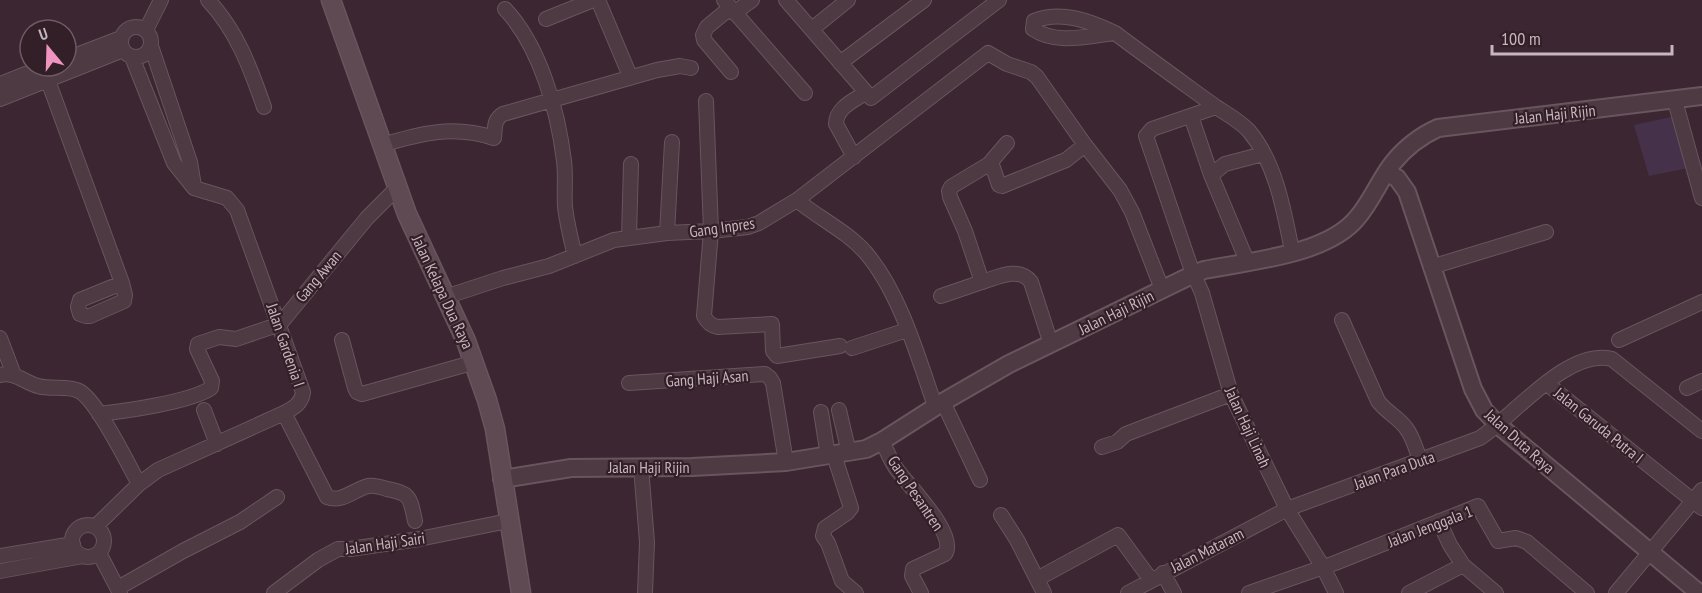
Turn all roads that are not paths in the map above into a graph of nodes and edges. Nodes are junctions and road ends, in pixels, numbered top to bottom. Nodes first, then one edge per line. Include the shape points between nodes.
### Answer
1 (161, 0) edge
2 (208, 0) edge
3 (331, 0) edge
4 (593, 0) edge
5 (598, 0) edge
6 (752, 0) edge
7 (786, 0) edge
8 (848, 0) edge
9 (924, 0) edge
10 (999, 0) edge
11 (729, 7) edge
12 (505, 9) dead end
13 (546, 19) dead end
14 (812, 28) junction
15 (146, 30) junction
16 (1115, 33) junction
17 (151, 46) junction
18 (126, 48) junction
19 (78, 57) edge
20 (78, 62) edge
21 (840, 63) junction
22 (691, 68) dead end
23 (731, 72) dead end
24 (630, 76) junction
25 (21, 78) edge
26 (34, 78) edge
27 (49, 78) edge
28 (0, 84) edge
29 (805, 93) dead end
30 (865, 93) junction
31 (1702, 96) edge
32 (0, 99) edge
33 (550, 100) junction
34 (706, 101) dead end
35 (1675, 101) junction
36 (264, 107) dead end
37 (1216, 107) junction
38 (1191, 116) junction
39 (672, 142) dead end
40 (1007, 143) dead end
41 (382, 145) junction
42 (1085, 145) junction
43 (1263, 154) junction
44 (855, 157) junction
45 (991, 162) junction
46 (631, 164) dead end
47 (1387, 173) junction
48 (1211, 175) junction
49 (194, 188) junction
50 (397, 188) junction
51 (1702, 198) edge
52 (796, 200) junction
53 (711, 231) junction
54 (1546, 232) dead end
55 (667, 233) junction
56 (628, 236) junction
57 (1292, 251) junction
58 (575, 256) junction
59 (1247, 261) junction
60 (1431, 267) junction
61 (1194, 274) junction
62 (981, 282) junction
63 (122, 283) dead end
64 (1162, 289) junction
65 (941, 296) dead end
66 (446, 297) junction
67 (1702, 302) edge
68 (1342, 320) dead end
69 (280, 324) junction
70 (908, 330) junction
71 (0, 338) edge
72 (342, 340) dead end
73 (1619, 340) dead end
74 (1051, 344) junction
75 (475, 362) junction
76 (7, 375) edge
77 (1702, 381) edge
78 (1546, 383) junction
79 (629, 384) dead end
80 (1687, 388) dead end
81 (1231, 394) junction
82 (939, 404) junction
83 (204, 410) dead end
84 (839, 410) dead end
85 (821, 412) dead end
86 (284, 413) junction
87 (99, 414) junction
88 (1498, 425) junction
89 (1702, 431) edge
90 (882, 441) junction
91 (217, 444) junction
92 (1102, 447) dead end
93 (837, 455) junction
94 (1420, 460) junction
95 (786, 462) junction
96 (641, 467) junction
97 (502, 479) junction
98 (980, 480) dead end
99 (139, 484) junction
100 (277, 497) dead end
101 (1699, 499) edge
102 (1287, 508) junction
103 (1001, 516) dead end
104 (415, 521) dead end
105 (508, 521) junction
106 (1439, 521) junction
107 (96, 526) junction
108 (72, 544) junction
109 (99, 553) junction
110 (1650, 553) junction
111 (0, 556) edge
112 (83, 556) junction
113 (1463, 565) junction
114 (1323, 567) junction
115 (0, 571) edge
116 (1157, 576) junction
117 (1037, 579) junction
118 (119, 590) edge
119 (1579, 591) edge
120 (274, 593) edge
121 (521, 593) edge
122 (645, 593) edge
123 (856, 593) edge
124 (921, 593) edge
125 (1044, 593) edge
126 (1128, 593) edge
127 (1174, 593) edge
128 (1249, 593) edge
129 (1336, 593) edge
130 (1409, 593) edge
131 (1496, 593) edge
132 (1616, 593) edge
133 (1699, 593) edge

1 - 15 street
2 - 36 street via 239,40
3 - 41 main road, Jalan Kelapa Dua Raya
4 - 13 street
5 - 24 street
6 - 11 street
7 - 14 street
8 - 14 street
9 - 21 street
10 - 30 street via 874,97
11 - 23 street via 703,35
11 - 29 street
12 - 33 street via 530,44
14 - 21 street
15 - 17 street
15 - 18 street via 135,27 124,33
16 - 16 street via 1065,38 1033,29 1034,21 1045,16 1067,17
16 - 37 street
17 - 18 street via 144,55
17 - 49 street via 190,162
18 - 19 street
18 - 20 street
18 - 49 street via 174,164
21 - 30 street
22 - 24 street via 671,67
24 - 33 street
25 - 28 street
26 - 32 street
27 - 63 street
30 - 44 street via 836,118
31 - 35 street, Jalan Haji Rijin
33 - 41 street via 498,116 494,138 438,130
33 - 58 street via 564,161 567,219
34 - 53 street
35 - 47 street, Jalan Haji Rijin via 1438,128 1423,135
35 - 51 street
37 - 38 street
37 - 43 street via 1239,121
38 - 48 street
38 - 61 street, Jalan Haji Linah via 1152,129 1146,136
39 - 55 street
40 - 45 street
41 - 50 main road, Jalan Kelapa Dua Raya
42 - 44 street, Gang Inpres via 1031,72 988,53
42 - 45 street via 1066,160 1002,186
42 - 64 street via 1125,199
43 - 48 street via 1225,164
43 - 57 street via 1282,206
44 - 52 street, Gang Inpres
45 - 62 street via 955,183 949,191
46 - 56 street
47 - 57 street, Jalan Haji Rijin via 1345,230 1317,245
47 - 60 street, Jalan Duta Raya via 1397,178 1407,192
48 - 59 street
49 - 69 street, Jalan Gardenia I via 233,202
50 - 66 main road, Jalan Kelapa Dua Raya
50 - 69 street, Gang Awan via 367,218
52 - 53 street, Gang Inpres via 759,223
52 - 70 street via 865,252 886,282
53 - 55 street, Gang Inpres
53 - 70 street via 704,315 711,325 772,324 774,353 781,357 846,347
54 - 60 street
55 - 56 street, Gang Inpres
56 - 58 street, Gang Inpres
57 - 59 street, Jalan Haji Rijin
58 - 66 street, Gang Inpres
59 - 61 street, Jalan Haji Rijin
60 - 88 street, Jalan Duta Raya via 1473,389
61 - 64 street, Jalan Haji Rijin
61 - 81 street, Jalan Haji Linah
62 - 65 street
62 - 74 street via 1016,273 1028,277
64 - 74 street, Jalan Haji Rijin
66 - 75 main road, Jalan Kelapa Dua Raya
67 - 73 street
68 - 94 street via 1378,401 1406,427
69 - 86 street, Jalan Gardenia I via 303,392 298,405
69 - 87 street via 236,339 219,337 197,346 213,385 207,391
70 - 82 street
71 - 76 street
72 - 75 street via 355,388 362,394
74 - 82 street, Jalan Haji Rijin
75 - 97 main road, Jalan Kelapa Dua Raya via 495,429
76 - 87 street via 41,387 79,391
77 - 80 street
78 - 88 street, Jalan Garuda Putra I
78 - 89 street via 1581,363 1612,359
78 - 101 street, Jalan Garuda Putra I
79 - 95 street, Gang Haji Asan via 765,374 773,383
81 - 92 street
81 - 102 street, Jalan Haji Linah
82 - 90 street, Jalan Haji Rijin
82 - 98 street
83 - 91 street
84 - 93 street
85 - 93 street
86 - 91 street, Jalan Gardenia I
86 - 104 street via 327,497 342,498 372,486 402,492 408,498
87 - 99 street
88 - 94 street, Jalan Para Duta via 1480,438
88 - 110 street, Jalan Duta Raya
90 - 93 street, Jalan Haji Rijin
90 - 124 street, Gang Pesantren via 895,467 932,512 947,542 945,554 913,569 912,576
91 - 99 street, Jalan Gardenia I via 158,470
93 - 95 street, Jalan Haji Rijin
93 - 123 street via 851,508 825,528 823,536 842,581
94 - 102 street, Jalan Para Duta
95 - 96 street, Jalan Haji Rijin
96 - 97 street, Jalan Haji Rijin via 571,468
96 - 122 street via 647,542
97 - 105 main road, Jalan Kelapa Dua Raya
99 - 107 street, Jalan Gardenia I
100 - 118 street
101 - 110 street
102 - 114 street, Jalan Haji Linah
102 - 116 street, Jalan Mataram
103 - 117 street
105 - 120 street, Jalan Haji Sairi via 419,539 338,549
105 - 121 main road, Jalan Kelapa Dua Raya
106 - 113 street
106 - 114 street, Jalan Jenggala 1
106 - 119 street, Jalan Jenggala 1 via 1478,506 1498,541 1522,539
107 - 108 street via 76,530
107 - 109 street via 105,539
108 - 111 street
108 - 112 street
109 - 112 street
109 - 118 street
110 - 132 street
110 - 133 street, Jalan Duta Raya
112 - 115 street
113 - 130 street
113 - 131 street
114 - 128 street, Jalan Jenggala 1
114 - 129 street, Jalan Haji Linah
116 - 117 street via 1118,535
116 - 126 street, Jalan Mataram
116 - 127 street
117 - 125 street

